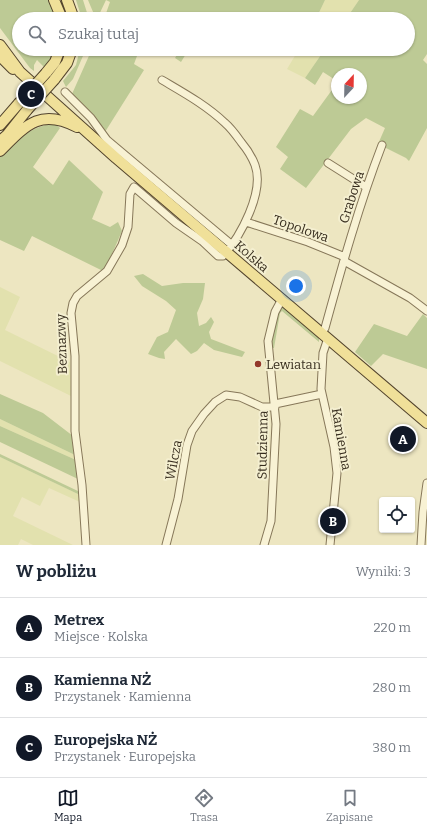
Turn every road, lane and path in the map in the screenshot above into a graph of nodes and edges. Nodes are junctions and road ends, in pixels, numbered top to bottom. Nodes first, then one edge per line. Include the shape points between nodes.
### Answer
1 (54, 0) edge
2 (67, 0) edge
3 (59, 12) edge
4 (71, 12) edge
5 (0, 45) edge
6 (0, 56) edge
7 (57, 56) edge
8 (69, 56) edge
9 (20, 72) junction
10 (50, 76) junction
11 (162, 80) dead end
12 (65, 92) dead end
13 (23, 106) junction
14 (0, 125) edge
15 (91, 135) junction
16 (0, 141) edge
17 (382, 145) dead end
18 (0, 151) edge
19 (328, 163) dead end
20 (366, 187) junction
21 (246, 222) junction
22 (229, 248) junction
23 (344, 259) junction
24 (282, 299) junction
25 (427, 311) edge
26 (325, 335) junction
27 (322, 394) junction
28 (275, 405) junction
29 (427, 423) edge
30 (427, 483) edge
31 (86, 545) edge
32 (166, 545) edge
33 (264, 545) edge
34 (330, 545) edge
35 (421, 545) edge

1 - 3 main road
2 - 4 main road
5 - 9 main road
6 - 9 main road via 10,67
7 - 10 main road
8 - 10 main road via 66,63
9 - 15 main road, Kolska
10 - 13 main road, bridge
11 - 21 street via 213,113 226,124 245,148 255,165 257,182
12 - 22 street via 92,118 107,140
13 - 14 main road
13 - 16 main road via 7,135
15 - 18 main road via 67,122 48,119 26,127
15 - 22 main road, Kolska via 146,184
17 - 20 street, Grabowa
19 - 20 street
20 - 23 street, Grabowa
21 - 22 street
21 - 23 street, Topolowa via 308,242
22 - 24 main road, Kolska
22 - 31 street, Beznazwy via 223,256 218,256 134,187 130,194 126,234 117,256 107,271 80,294 73,304 71,320 75,356 76,431
23 - 25 street, Topolowa
23 - 26 street
24 - 26 main road, Kolska
24 - 28 street, Studzienna via 272,320 268,346
26 - 27 street, Kamienna via 322,353
26 - 29 main road, Kolska
27 - 28 street, Wilcza
27 - 34 street, Kamienna via 337,468
28 - 32 street, Wilcza via 262,407 240,397 226,395 204,414 192,431 187,445 178,499
28 - 33 street, Studzienna via 270,521
30 - 35 street

